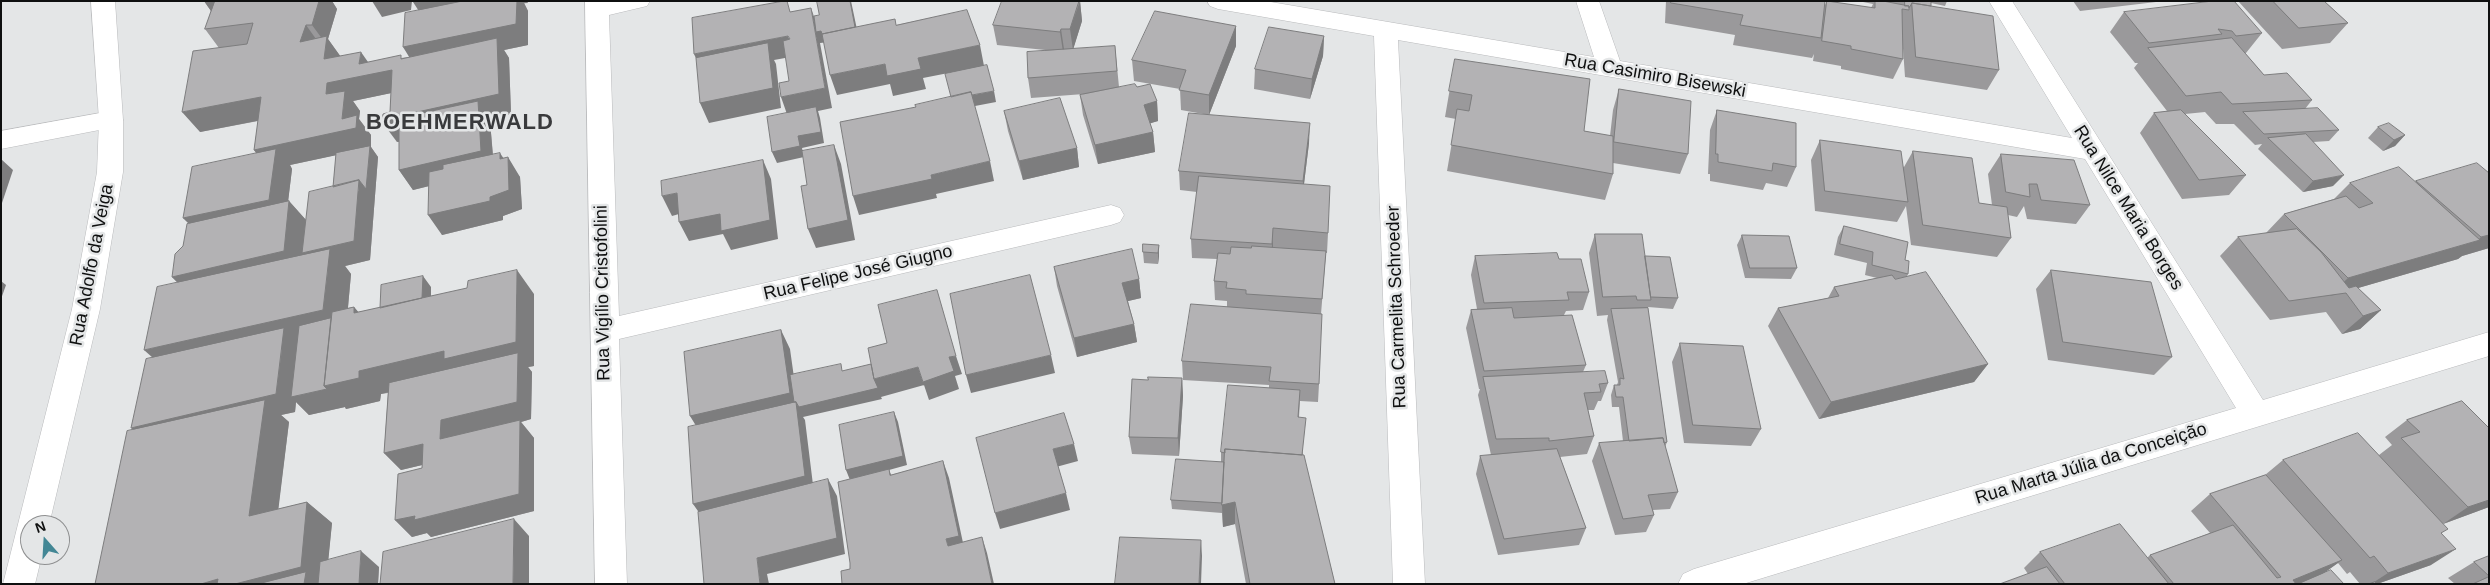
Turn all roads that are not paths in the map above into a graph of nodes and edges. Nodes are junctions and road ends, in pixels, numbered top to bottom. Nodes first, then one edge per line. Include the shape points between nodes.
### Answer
1 (104, 1) edge
2 (639, 1) edge
3 (1218, 1) edge
4 (1587, 1) edge
5 (2000, 1) edge
6 (597, 5) edge
7 (1386, 30) junction
8 (1610, 68) junction
9 (111, 120) junction
10 (1, 140) edge
11 (2093, 150) junction
12 (1111, 215) dead end
13 (604, 331) junction
14 (2489, 344) edge
15 (2256, 414) junction
16 (35, 515) edge
17 (23, 565) edge
18 (19, 584) edge
19 (610, 584) edge
20 (1409, 584) edge
21 (1694, 584) edge

1 - 9 street, Rua Adolfo da Veiga
2 - 6 street
3 - 7 street, Rua Casimiro Bisewski
4 - 8 street
5 - 11 street, Rua Nilce Maria Borges
6 - 13 street, Rua Vigílio Cristofolini
7 - 8 street, Rua Casimiro Bisewski
7 - 20 street, Rua Carmelita Schroeder
8 - 11 street, Rua Casimiro Bisewski
9 - 10 street
9 - 16 street, Rua Adolfo da Veiga via 110,172 102,227 86,309
11 - 15 street, Rua Nilce Maria Borges
12 - 13 street, Rua Felipe José Giugno
13 - 19 street, Rua Vigílio Cristofolini
14 - 15 street, Rua Marta Júlia da Conceição
15 - 21 street, Rua Marta Júlia da Conceição
17 - 18 street

